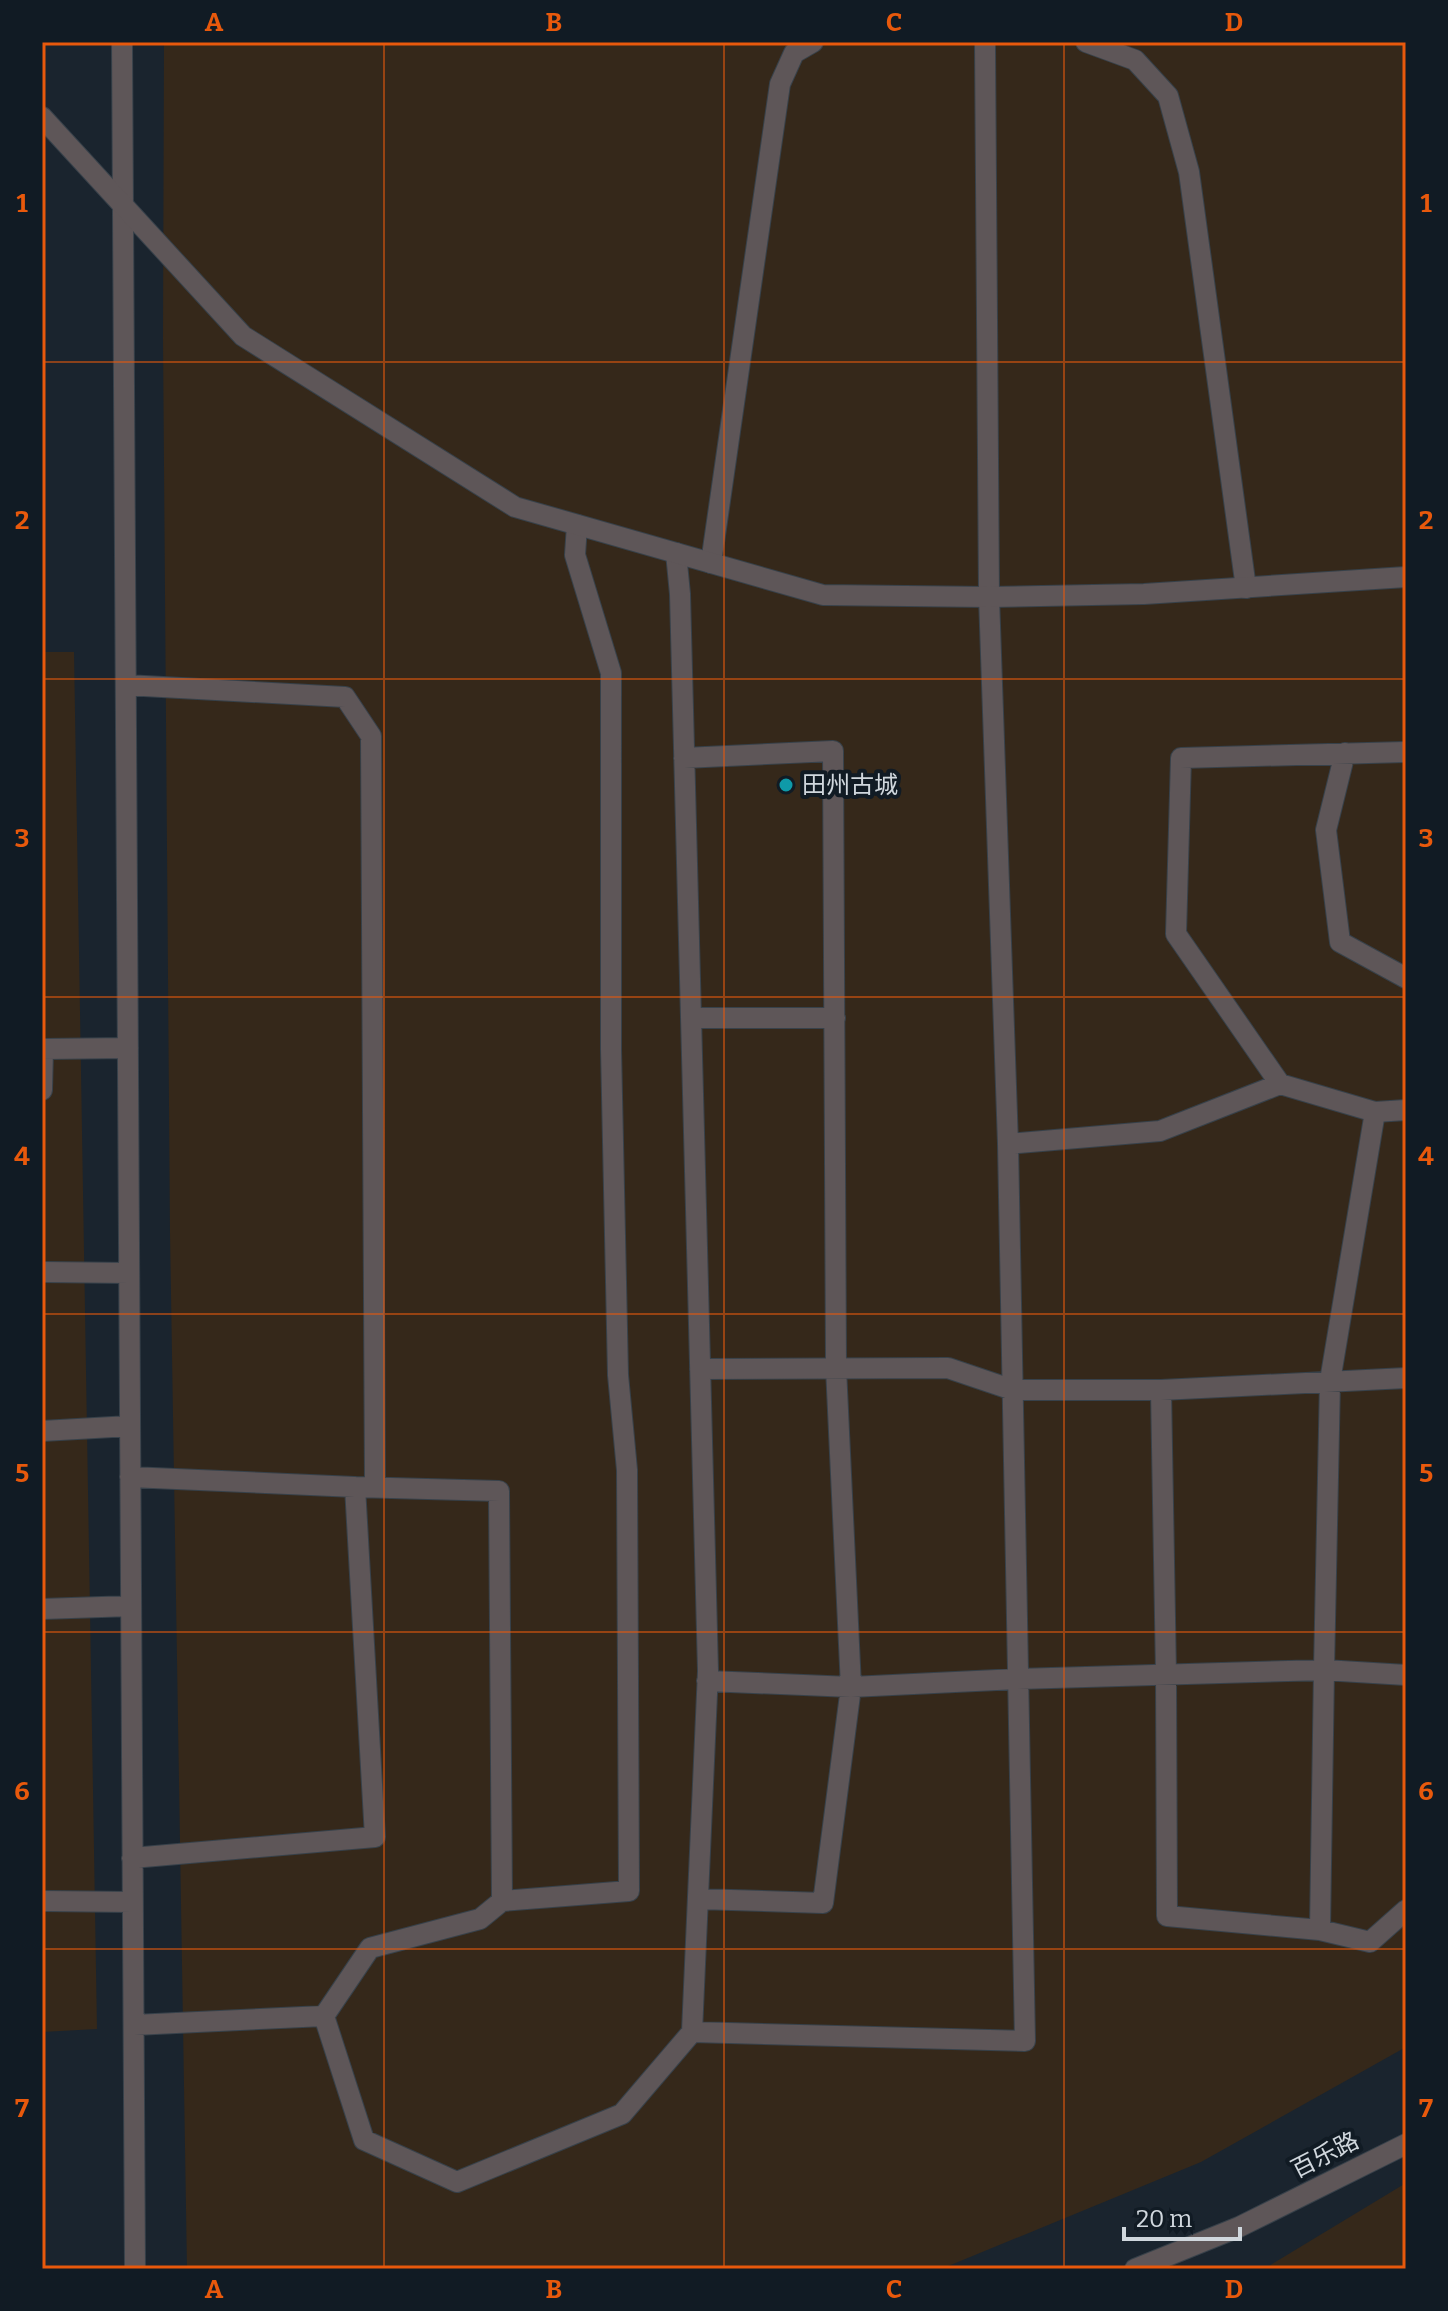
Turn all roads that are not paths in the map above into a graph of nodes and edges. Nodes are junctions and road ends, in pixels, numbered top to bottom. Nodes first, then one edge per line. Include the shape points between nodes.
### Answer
1 (122, 42) edge
2 (813, 42) edge
3 (985, 42) edge
4 (1086, 42) edge
5 (42, 117) edge
6 (124, 205) junction
7 (577, 525) junction
8 (676, 553) junction
9 (711, 563) junction
10 (1406, 577) edge
11 (1246, 588) junction
12 (989, 597) junction
13 (126, 685) junction
14 (1406, 752) edge
15 (1345, 753) junction
16 (684, 758) junction
17 (1406, 978) edge
18 (691, 1018) junction
19 (835, 1018) junction
20 (128, 1048) junction
21 (43, 1049) edge
22 (1280, 1084) junction
23 (42, 1090) edge
24 (1406, 1110) edge
25 (1375, 1112) junction
26 (1008, 1144) junction
27 (42, 1272) edge
28 (129, 1273) junction
29 (836, 1368) junction
30 (700, 1369) junction
31 (1406, 1378) edge
32 (1330, 1381) junction
33 (1013, 1390) junction
34 (1161, 1390) junction
35 (130, 1426) junction
36 (42, 1431) edge
37 (130, 1477) junction
38 (365, 1487) junction
39 (131, 1606) junction
40 (42, 1609) edge
41 (1324, 1670) junction
42 (1166, 1674) junction
43 (1406, 1675) edge
44 (1018, 1679) junction
45 (707, 1681) junction
46 (851, 1687) junction
47 (132, 1858) junction
48 (698, 1899) junction
49 (42, 1901) edge
50 (502, 1901) junction
51 (132, 1902) junction
52 (1406, 1910) edge
53 (1320, 1930) junction
54 (324, 2016) junction
55 (134, 2025) junction
56 (692, 2032) junction
57 (1406, 2144) edge
58 (135, 2269) edge
59 (1135, 2269) edge

1 - 6 street
2 - 9 street via 794,53 780,84
3 - 12 street
4 - 11 street via 1135,60 1168,96 1189,172
5 - 6 street
6 - 7 street via 243,336 515,507
6 - 13 street
7 - 8 street
7 - 50 street via 575,555 611,673 611,1064 618,1375 627,1470 629,1891
8 - 9 street
8 - 16 street
9 - 12 street via 823,595
10 - 11 street
11 - 12 street
12 - 26 street
13 - 20 street
13 - 38 street via 345,697 371,736
14 - 15 street
15 - 17 street via 1326,830 1340,942
15 - 22 street via 1181,758 1176,934
16 - 18 street
16 - 19 street via 833,751
18 - 19 street
18 - 30 street
19 - 29 street
20 - 21 street
20 - 28 street
21 - 23 street
22 - 25 street
22 - 26 street via 1160,1131
24 - 25 street
25 - 32 street
26 - 33 street
27 - 28 street
28 - 35 street
29 - 30 street
29 - 33 street via 948,1368
29 - 46 street
30 - 45 street
31 - 32 street
32 - 34 street
32 - 41 street
33 - 34 street
33 - 44 street
34 - 42 street
35 - 36 street
35 - 37 street
37 - 38 street
37 - 39 street
38 - 47 street via 375,1837
38 - 50 street via 499,1491
39 - 40 street
39 - 47 street
41 - 42 street
41 - 43 street
41 - 53 street
42 - 44 street
42 - 53 street via 1167,1916
44 - 46 street
44 - 56 street via 1025,2041
45 - 46 street
45 - 48 street
46 - 48 street via 823,1903
47 - 51 street
48 - 56 street
49 - 51 street
50 - 54 street via 480,1919 370,1948
51 - 55 street
52 - 53 street via 1370,1942
54 - 55 street
54 - 56 street via 364,2140 457,2182 622,2114
55 - 58 street
57 - 59 street, 百乐路 via 1239,2227

